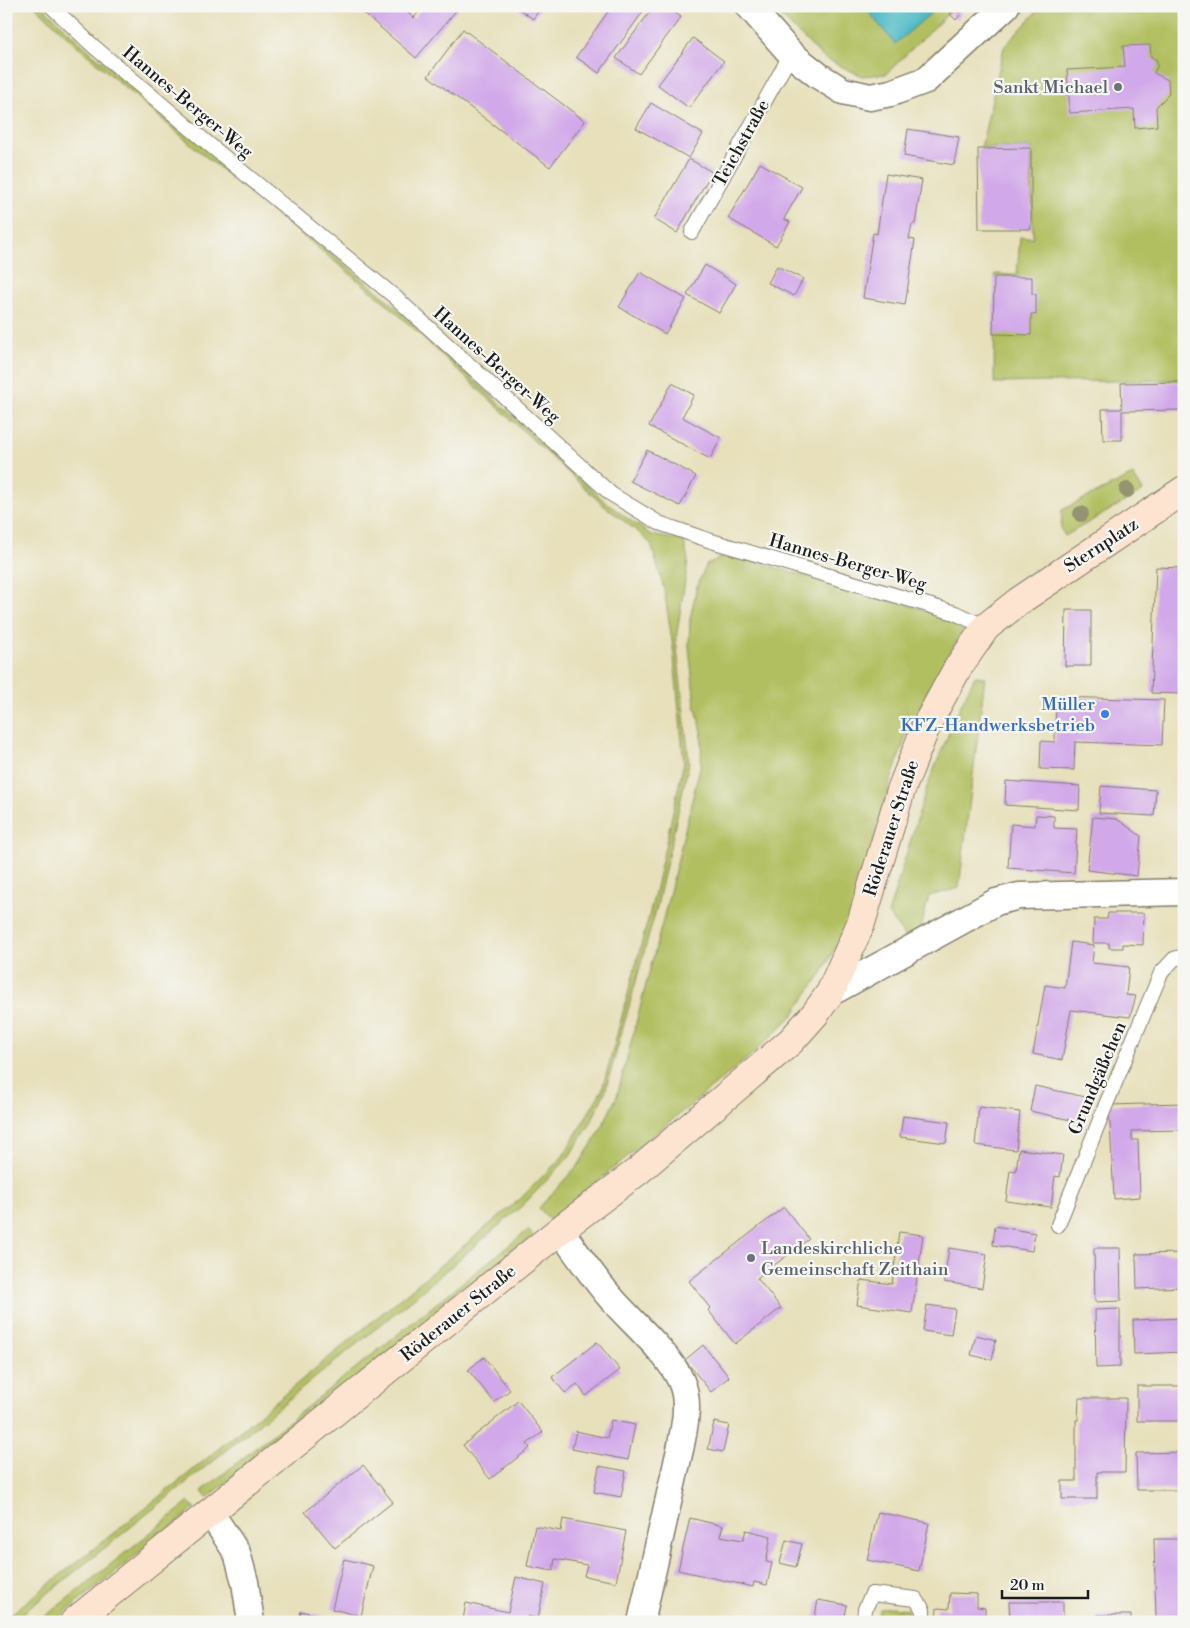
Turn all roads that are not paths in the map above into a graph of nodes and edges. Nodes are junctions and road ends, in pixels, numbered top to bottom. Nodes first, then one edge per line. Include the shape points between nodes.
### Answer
1 (51, 6) edge
2 (749, 6) edge
3 (1006, 6) edge
4 (791, 54) junction
5 (692, 232) dead end
6 (1183, 494) edge
7 (1019, 601) joint
8 (986, 627) junction
9 (1184, 892) edge
10 (1184, 956) edge
11 (830, 993) junction
12 (1058, 1225) dead end
13 (560, 1230) junction
14 (210, 1512) junction
15 (74, 1622) edge
16 (251, 1622) edge
17 (641, 1622) edge
18 (864, 1622) edge
19 (923, 1622) edge

1 - 8 lane, Hannes-Berger-Weg via 210,146 395,297 611,494 659,523 955,613
2 - 4 street
3 - 4 street via 926,80 891,93 870,97 843,91
4 - 5 lane, Teichstraße
6 - 7 street, Sternplatz
7 - 8 street, Röderauer Straße
8 - 11 street, Röderauer Straße via 957,668 926,724 901,790 861,924
9 - 11 street, Röderauer Straße via 1019,896 996,902
10 - 12 lane, Grundgäßchen via 1174,959 1162,973
11 - 13 street, Röderauer Straße via 791,1042 638,1171
13 - 14 street, Röderauer Straße
13 - 17 street via 609,1297 672,1366 682,1382 686,1418
14 - 15 street, Röderauer Straße
14 - 16 street via 236,1553 245,1582
18 - 19 lane via 865,1609 872,1594 916,1599 923,1610

